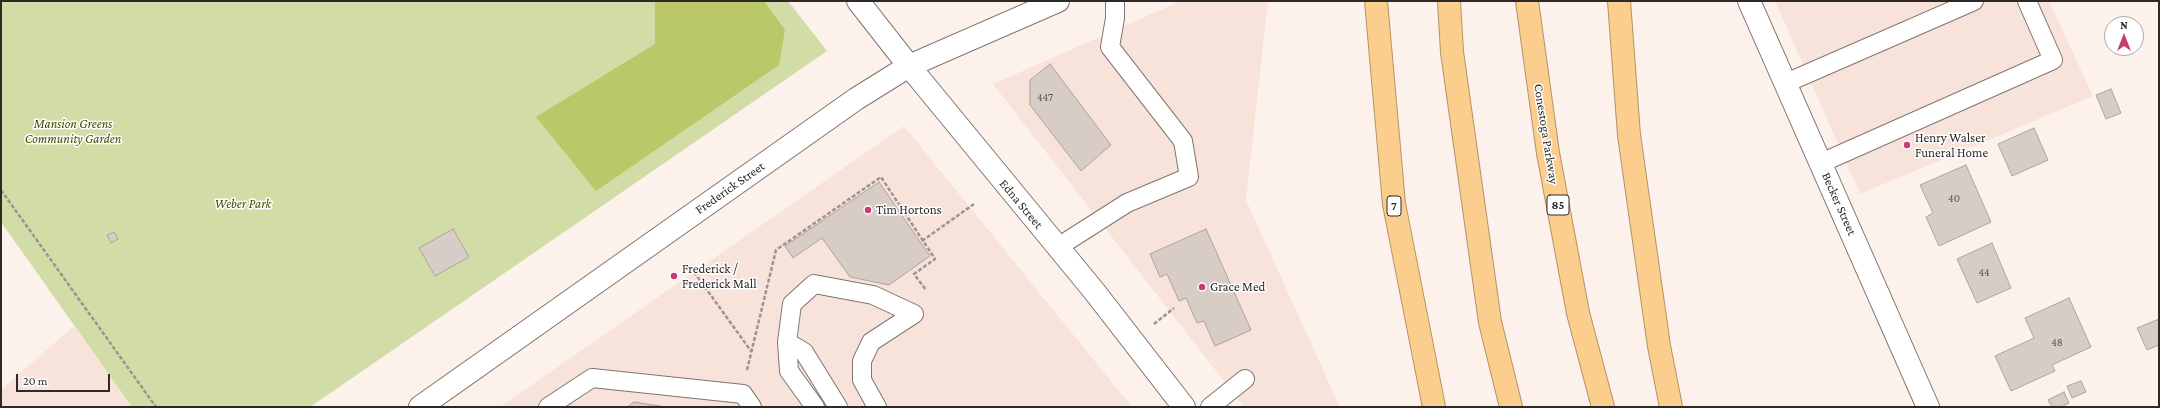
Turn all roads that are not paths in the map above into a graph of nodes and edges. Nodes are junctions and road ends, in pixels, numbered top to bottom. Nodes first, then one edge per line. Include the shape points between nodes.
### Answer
1 (858, 1) edge
2 (1058, 1) edge
3 (1115, 1) edge
4 (1376, 1) edge
5 (1449, 1) edge
6 (1527, 1) edge
7 (1619, 1) edge
8 (1749, 1) edge
9 (1974, 1) edge
10 (2027, 1) edge
11 (909, 66) junction
12 (1786, 83) junction
13 (1821, 163) junction
14 (1058, 247) junction
15 (788, 342) junction
16 (1245, 379) dead end
17 (420, 407) edge
18 (548, 407) edge
19 (752, 407) edge
20 (814, 407) edge
21 (838, 407) edge
22 (877, 407) edge
23 (1184, 407) edge
24 (1210, 407) edge
25 (1434, 407) edge
26 (1511, 407) edge
27 (1603, 407) edge
28 (1671, 407) edge
29 (1928, 407) edge

1 - 11 street, Edna Street
2 - 11 street, Frederick Street
3 - 14 lane via 1110,47 1183,141 1189,177 1127,203
4 - 25 highway, 7 via 1394,204
5 - 26 highway via 1452,52 1490,322
6 - 27 highway, Conestoga Parkway / 85 via 1548,153 1578,313
7 - 28 highway via 1629,135 1659,346
8 - 12 street, Becker Street
9 - 12 lane
10 - 13 lane via 2053,60
11 - 14 street, Edna Street
11 - 17 street, Frederick Street via 850,104
12 - 13 street, Becker Street
13 - 29 street, Becker Street
14 - 23 street, Edna Street
15 - 20 lane via 789,371
15 - 21 lane via 804,352
15 - 22 lane via 792,304 814,284 873,294 914,314 871,342 862,362 862,380
16 - 24 lane
18 - 19 lane via 592,378 742,394

